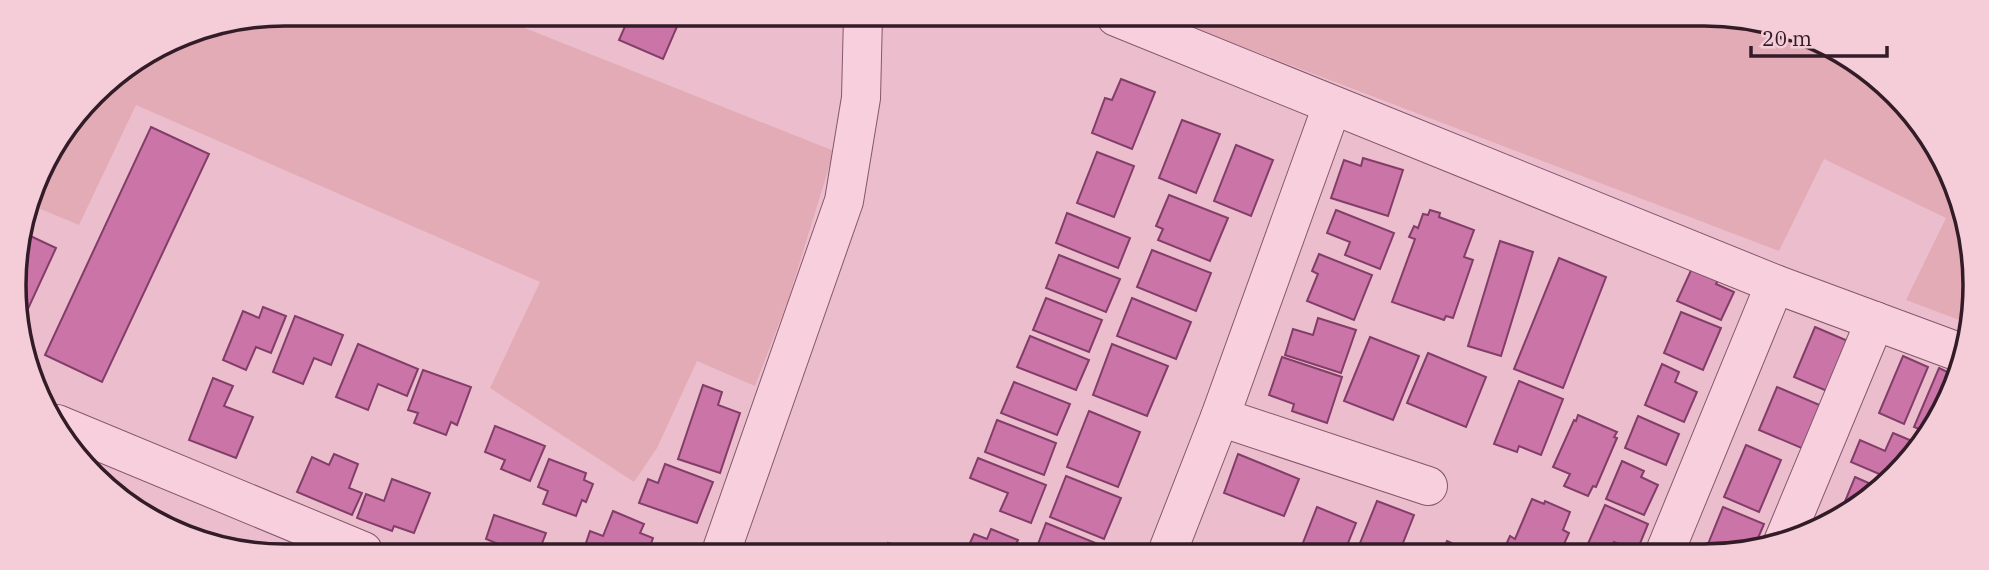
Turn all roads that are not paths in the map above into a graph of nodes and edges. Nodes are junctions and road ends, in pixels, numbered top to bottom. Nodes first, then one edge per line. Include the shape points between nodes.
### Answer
1 (863, 26) edge
2 (1138, 26) edge
3 (1332, 106) junction
4 (1775, 284) junction
5 (1875, 321) junction
6 (1954, 350) edge
7 (1220, 417) junction
8 (70, 430) edge
9 (1428, 486) dead end
10 (1788, 530) edge
11 (346, 544) edge
12 (724, 544) edge
13 (1171, 544) edge
14 (1668, 544) edge

1 - 12 street via 861,98 844,201
2 - 3 street
3 - 4 street
3 - 7 street
4 - 5 street
4 - 14 street
5 - 6 street
5 - 10 street
7 - 9 street
7 - 13 street
8 - 11 street

